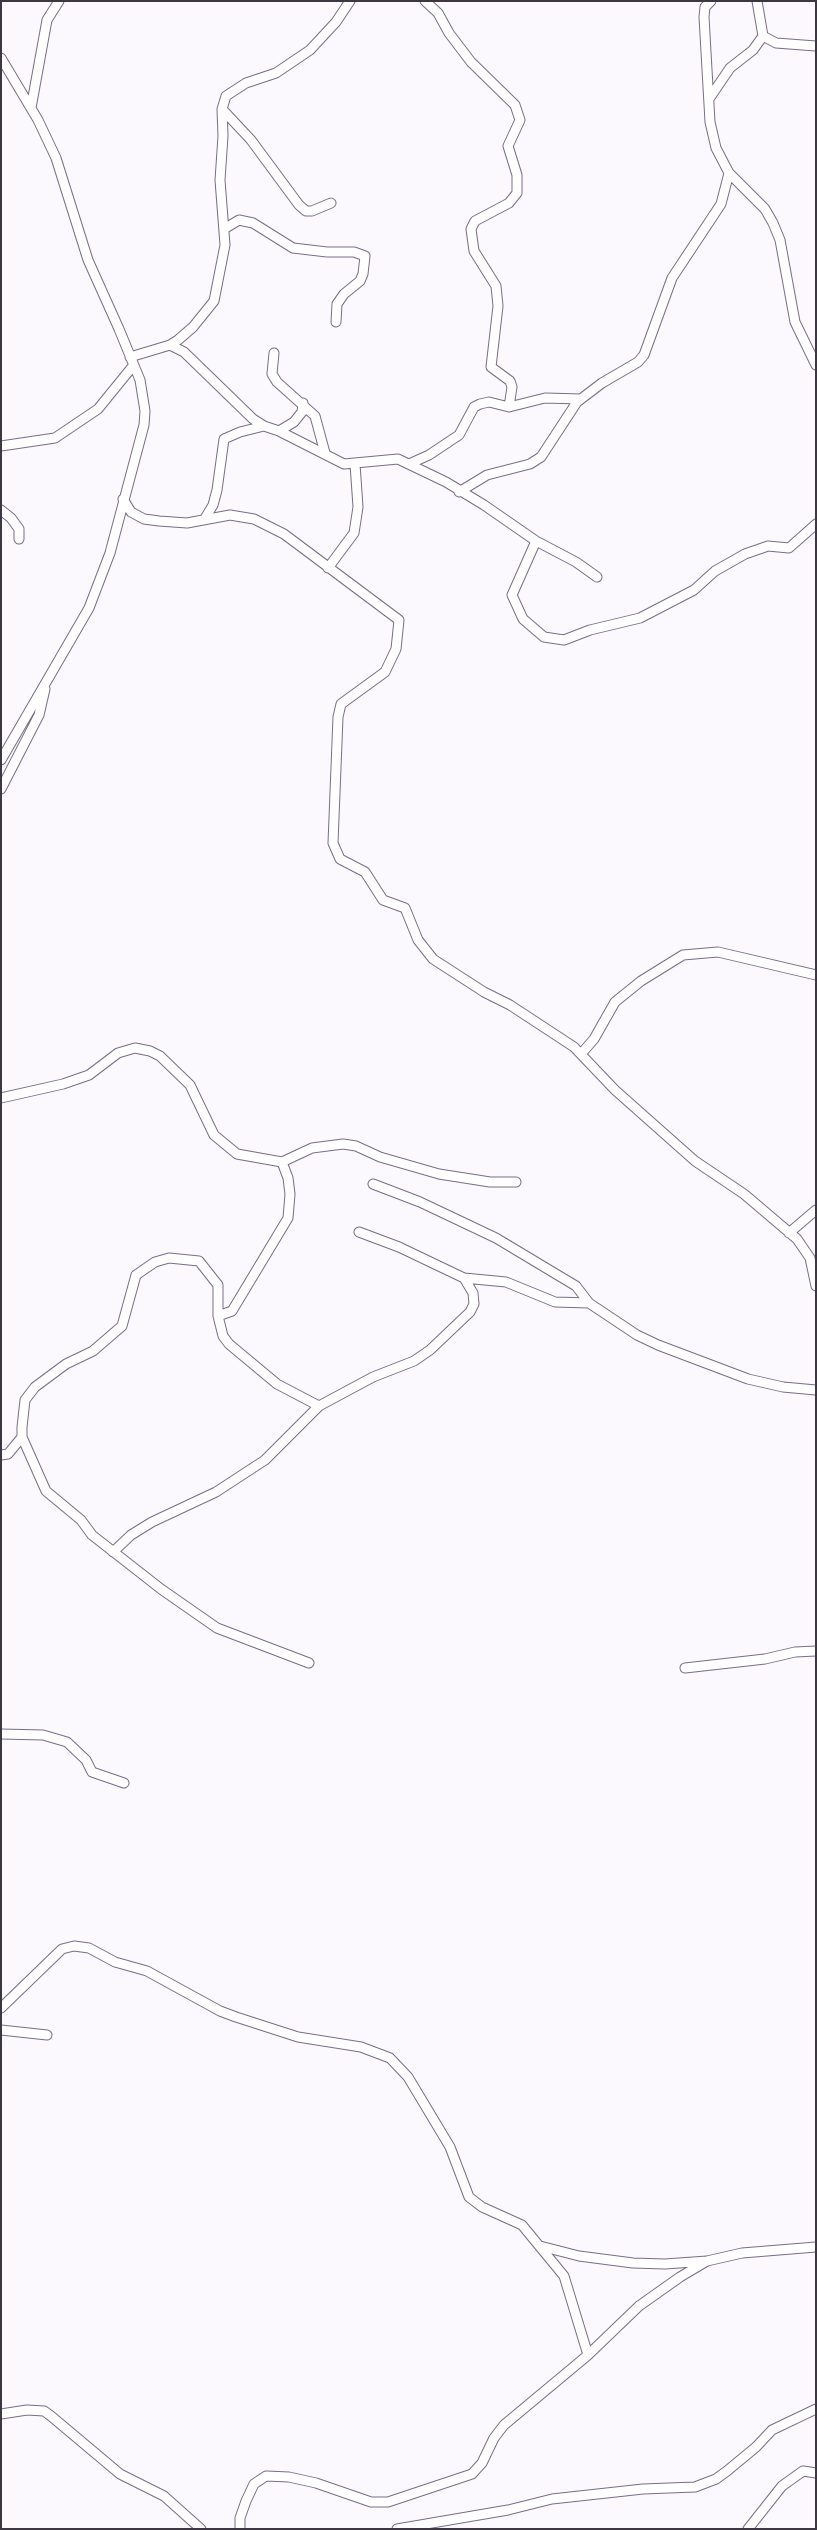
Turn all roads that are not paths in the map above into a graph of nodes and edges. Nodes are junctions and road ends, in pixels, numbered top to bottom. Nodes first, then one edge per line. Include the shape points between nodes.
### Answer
1 (59, 1) edge
2 (350, 1) edge
3 (425, 1) edge
4 (712, 1) edge
5 (757, 1) edge
6 (763, 36) junction
7 (816, 46) edge
8 (1, 58) edge
9 (709, 99) junction
10 (32, 108) junction
11 (222, 110) junction
12 (729, 173) junction
13 (331, 203) dead end
14 (224, 229) junction
15 (336, 322) dead end
16 (170, 345) junction
17 (274, 353) dead end
18 (132, 362) junction
19 (816, 365) edge
20 (581, 399) junction
21 (303, 404) junction
22 (509, 407) junction
23 (264, 426) junction
24 (279, 430) junction
25 (1, 446) edge
26 (325, 453) junction
27 (355, 464) junction
28 (409, 464) junction
29 (460, 492) junction
30 (123, 499) junction
31 (1, 510) edge
32 (204, 520) junction
33 (816, 524) edge
34 (19, 539) dead end
35 (536, 541) junction
36 (328, 568) junction
37 (597, 577) dead end
38 (46, 682) junction
39 (1, 760) edge
40 (1, 789) edge
41 (816, 974) edge
42 (581, 1054) junction
43 (1, 1098) edge
44 (282, 1162) junction
45 (516, 1182) dead end
46 (373, 1184) dead end
47 (816, 1210) edge
48 (359, 1232) dead end
49 (789, 1233) junction
50 (464, 1278) junction
51 (816, 1286) edge
52 (589, 1303) junction
53 (218, 1316) junction
54 (816, 1390) edge
55 (319, 1406) junction
56 (22, 1437) junction
57 (1, 1455) edge
58 (113, 1552) junction
59 (816, 1651) edge
60 (309, 1663) dead end
61 (685, 1668) dead end
62 (1, 1734) edge
63 (124, 1783) dead end
64 (1, 2008) edge
65 (1, 2030) edge
66 (47, 2035) dead end
67 (540, 2246) junction
68 (816, 2247) edge
69 (707, 2261) junction
70 (588, 2355) junction
71 (816, 2409) edge
72 (1, 2414) edge
73 (816, 2473) edge
74 (201, 2529) edge
75 (240, 2529) edge
76 (397, 2529) edge
77 (748, 2529) edge

1 - 10 street via 47,20
2 - 11 street via 310,50 276,73 233,90 226,96
3 - 22 street via 438,13 471,62 515,106 520,120 508,146 517,175 517,193 509,203 475,221 471,229 474,252 496,286 498,306 491,367 510,381
4 - 9 street via 705,7 704,17
5 - 6 street
6 - 7 street via 776,42
6 - 9 street via 753,50 730,68
8 - 10 street
9 - 12 street via 716,148
10 - 18 street via 56,158 88,260
11 - 13 street via 251,140 306,211
11 - 14 street via 220,180
12 - 19 street via 765,210 773,223 780,240 795,322
12 - 20 street via 721,204 672,278 644,355
14 - 15 street via 240,220 253,223 293,248 354,252 365,256 364,274 338,304
14 - 16 street via 225,245 214,301 193,327
16 - 18 street
16 - 23 street via 184,352
17 - 21 street via 272,374
18 - 25 street via 98,409 55,438
18 - 30 street via 140,380 146,411
20 - 22 street via 545,398
20 - 29 street via 541,457 530,464 487,475
21 - 24 street via 302,412 294,422
21 - 26 street via 315,416
22 - 28 street via 489,402 474,407 459,435 430,455
23 - 24 street
23 - 32 street via 224,439 217,490
24 - 26 street
26 - 27 street via 337,462
27 - 28 street via 398,459
27 - 36 street via 358,507 354,533
28 - 29 street
29 - 35 street
30 - 32 street via 131,512 144,519 187,523
30 - 38 street via 110,553 89,608
31 - 34 street via 18,529
32 - 36 street via 230,515 254,519 284,534
33 - 35 street via 789,548 768,546 745,554 715,571 694,590 640,618 564,640 544,637 523,619 512,595
35 - 37 street
36 - 42 street via 399,620 396,649 385,672 341,704 334,844 340,859 365,872 383,900 405,908 418,940 433,958 548,1029
38 - 39 street
38 - 40 street via 39,715
41 - 42 street via 718,952 683,955 615,1002 594,1039
42 - 49 street via 615,1090 694,1161 744,1194
43 - 44 street via 63,1084 89,1074 125,1049 150,1050 190,1085 214,1135 228,1148 248,1157
44 - 45 street via 312,1148 343,1144 439,1174 490,1182
44 - 53 street via 290,1194 288,1218 232,1311
46 - 52 street via 496,1238 576,1286
47 - 49 street
48 - 50 street via 400,1247
49 - 51 street via 810,1258
50 - 52 street via 506,1282 554,1302
50 - 55 street via 473,1293 474,1304 470,1312 430,1350 414,1361 373,1377
52 - 54 street via 658,1345 748,1379
53 - 55 street via 229,1344 277,1384
53 - 56 street via 218,1285 199,1261 169,1258 155,1262 136,1275 122,1326 93,1351 66,1364 35,1387 25,1400
55 - 58 street via 265,1460 216,1492 138,1530
56 - 57 street via 8,1454
56 - 58 street via 46,1491
58 - 60 street via 217,1628
59 - 61 street
62 - 63 street via 37,1734 67,1742 86,1760 92,1772
64 - 67 street via 62,1950 74,1946 89,1948 115,1962 147,1971 228,2014 298,2037 361,2048 390,2058 408,2077 450,2147 469,2196 490,2211 522,2226
65 - 66 street
67 - 69 street via 579,2256 633,2263
67 - 70 street via 564,2276
68 - 69 street via 742,2253
69 - 70 street via 639,2306
70 - 75 street via 504,2425 472,2474 388,2502 371,2502 298,2479 266,2476 254,2484 240,2518
71 - 76 street via 772,2430 722,2475 695,2487 552,2499
72 - 74 street via 27,2410 51,2416 120,2474 164,2496
73 - 77 street via 804,2472 782,2486

